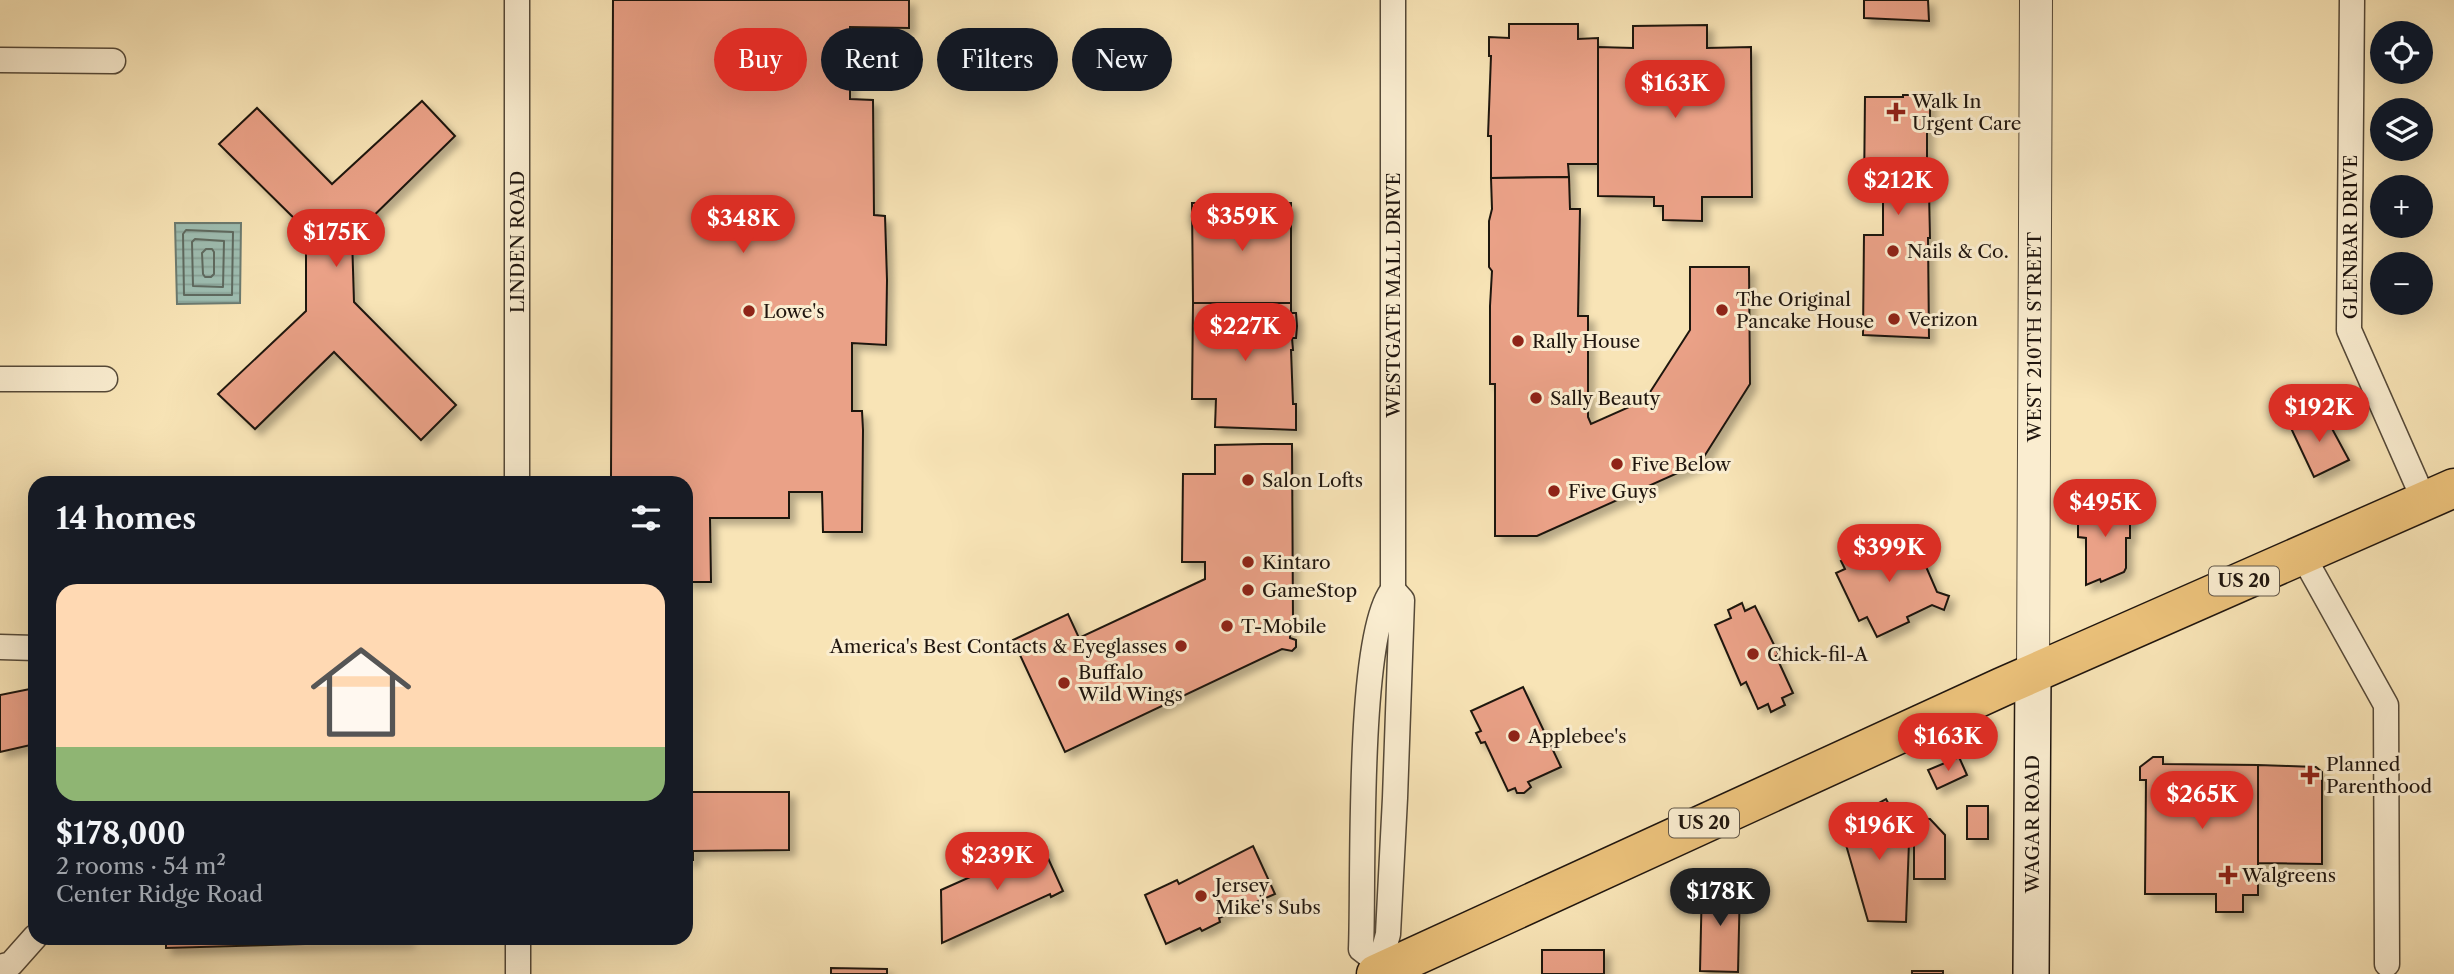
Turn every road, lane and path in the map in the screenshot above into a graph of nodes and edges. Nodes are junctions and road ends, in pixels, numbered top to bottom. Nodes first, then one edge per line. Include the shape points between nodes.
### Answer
1 (517, 0) edge
2 (1393, 0) edge
3 (2036, 0) edge
4 (2352, 0) edge
5 (0, 60) edge
6 (113, 61) dead end
7 (0, 379) edge
8 (106, 379) dead end
9 (517, 476) edge
10 (2439, 494) edge
11 (2303, 556) junction
12 (0, 647) edge
13 (28, 648) edge
14 (2033, 673) junction
15 (28, 945) edge
16 (518, 945) edge
17 (2388, 964) dead end
18 (0, 967) edge
19 (1375, 969) edge
20 (518, 974) edge
21 (2031, 974) edge

1 - 9 street, LINDEN ROAD
2 - 19 street, WESTGATE MALL DRIVE via 1393,590 1402,600 1388,934
3 - 14 street, WEST 210TH STREET
4 - 10 street, GLENBAR DRIVE via 2349,330
5 - 6 street
7 - 8 street
10 - 11 main road, US 20
11 - 14 main road, US 20
11 - 17 street via 2386,705
12 - 13 street
14 - 19 main road, US 20
14 - 21 main road, WAGAR ROAD
15 - 18 street via 11,964
16 - 20 street

